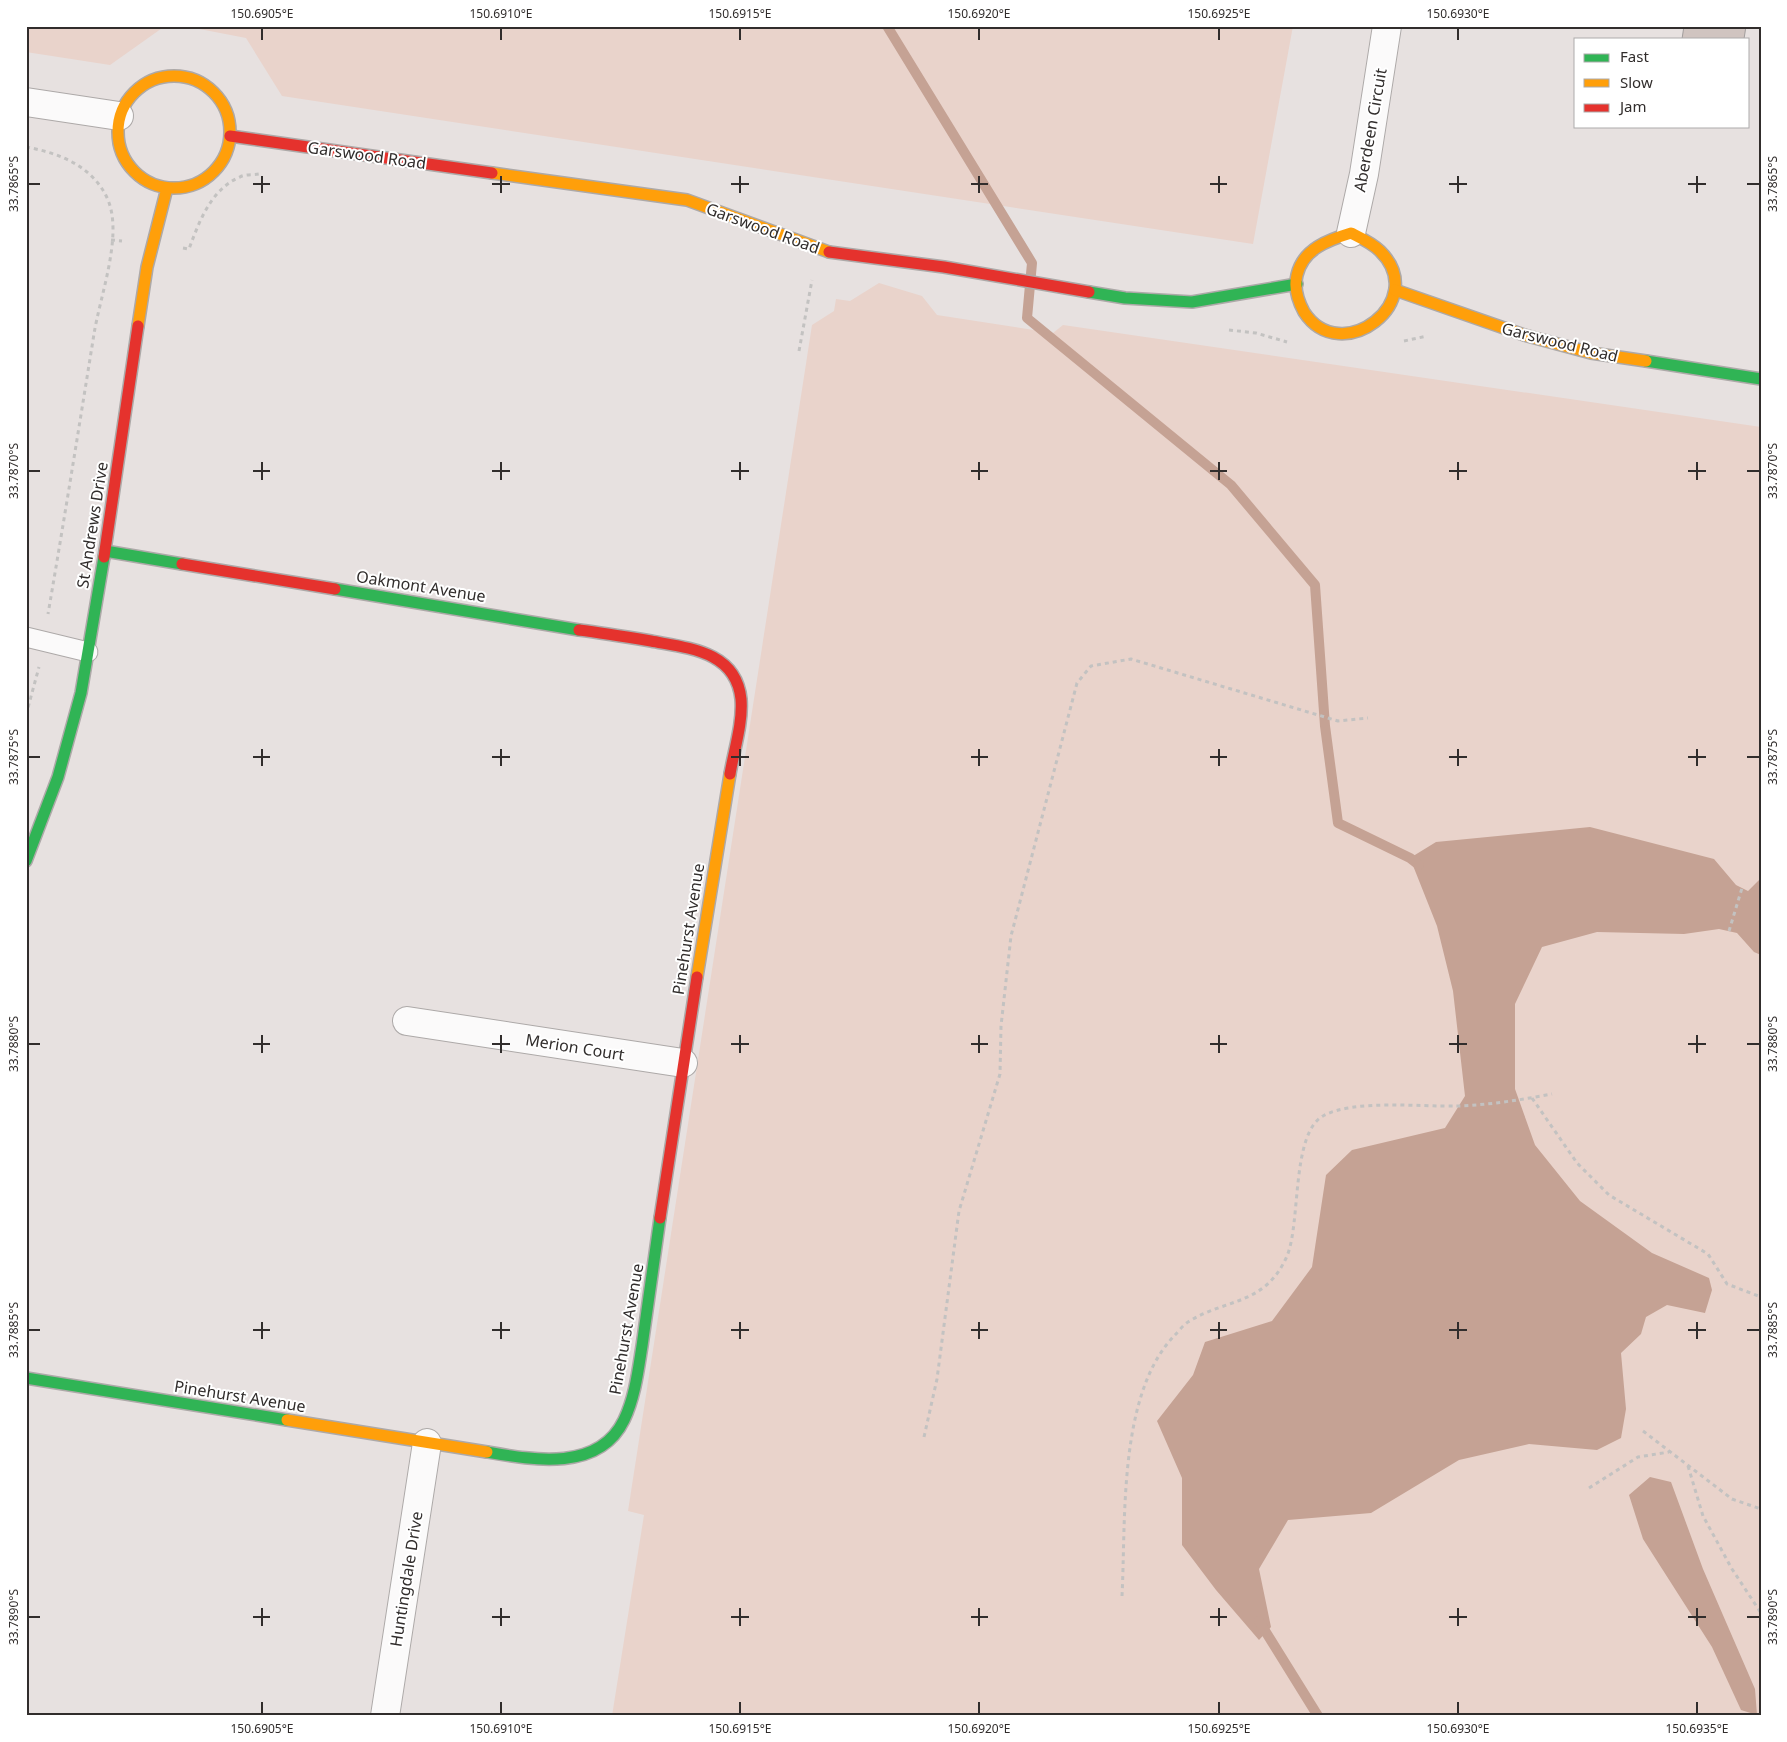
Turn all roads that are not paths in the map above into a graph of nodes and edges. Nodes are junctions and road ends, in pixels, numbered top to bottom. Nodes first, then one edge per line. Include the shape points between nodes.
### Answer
1 (1387, 26) edge
2 (26, 102) edge
3 (119, 116) junction
4 (230, 136) junction
5 (168, 188) junction
6 (1351, 233) junction
7 (1297, 284) junction
8 (1395, 290) junction
9 (1761, 378) edge
10 (105, 550) junction
11 (35, 639) edge
12 (88, 652) junction
13 (727, 665) joint
14 (26, 861) edge
15 (407, 1021) dead end
16 (683, 1063) junction
17 (26, 1378) edge
18 (427, 1443) junction
19 (385, 1716) edge

1 - 6 street, Aberdeen Circuit via 1364,174
2 - 3 street
3 - 4 street via 128,98 142,85 160,77 179,76 198,81 214,92 225,108
3 - 5 street via 117,135 122,154 132,171 148,182
4 - 5 street via 228,149 219,166 204,180 186,187
4 - 7 street, Garswood Road via 678,199 722,211 823,251 1125,298 1192,302
5 - 10 street, St Andrews Drive via 147,267
6 - 7 street via 1314,247 1303,261
6 - 8 street via 1383,254 1392,268
7 - 8 street via 1304,313 1316,325 1332,333 1355,334 1371,328 1384,317 1393,302
8 - 9 street, Garswood Road via 1524,335 1591,353
10 - 12 street, St Andrews Drive
10 - 13 street, Oakmont Avenue via 697,648 718,657
11 - 12 lane
12 - 14 street, St Andrews Drive via 81,693 58,777
13 - 16 street, Pinehurst Avenue via 738,685 741,709
15 - 16 street, Merion Court
16 - 18 street, Pinehurst Avenue via 636,1384 622,1426 595,1448 567,1459 550,1461
17 - 18 street, Pinehurst Avenue
18 - 19 street, Huntingdale Drive

